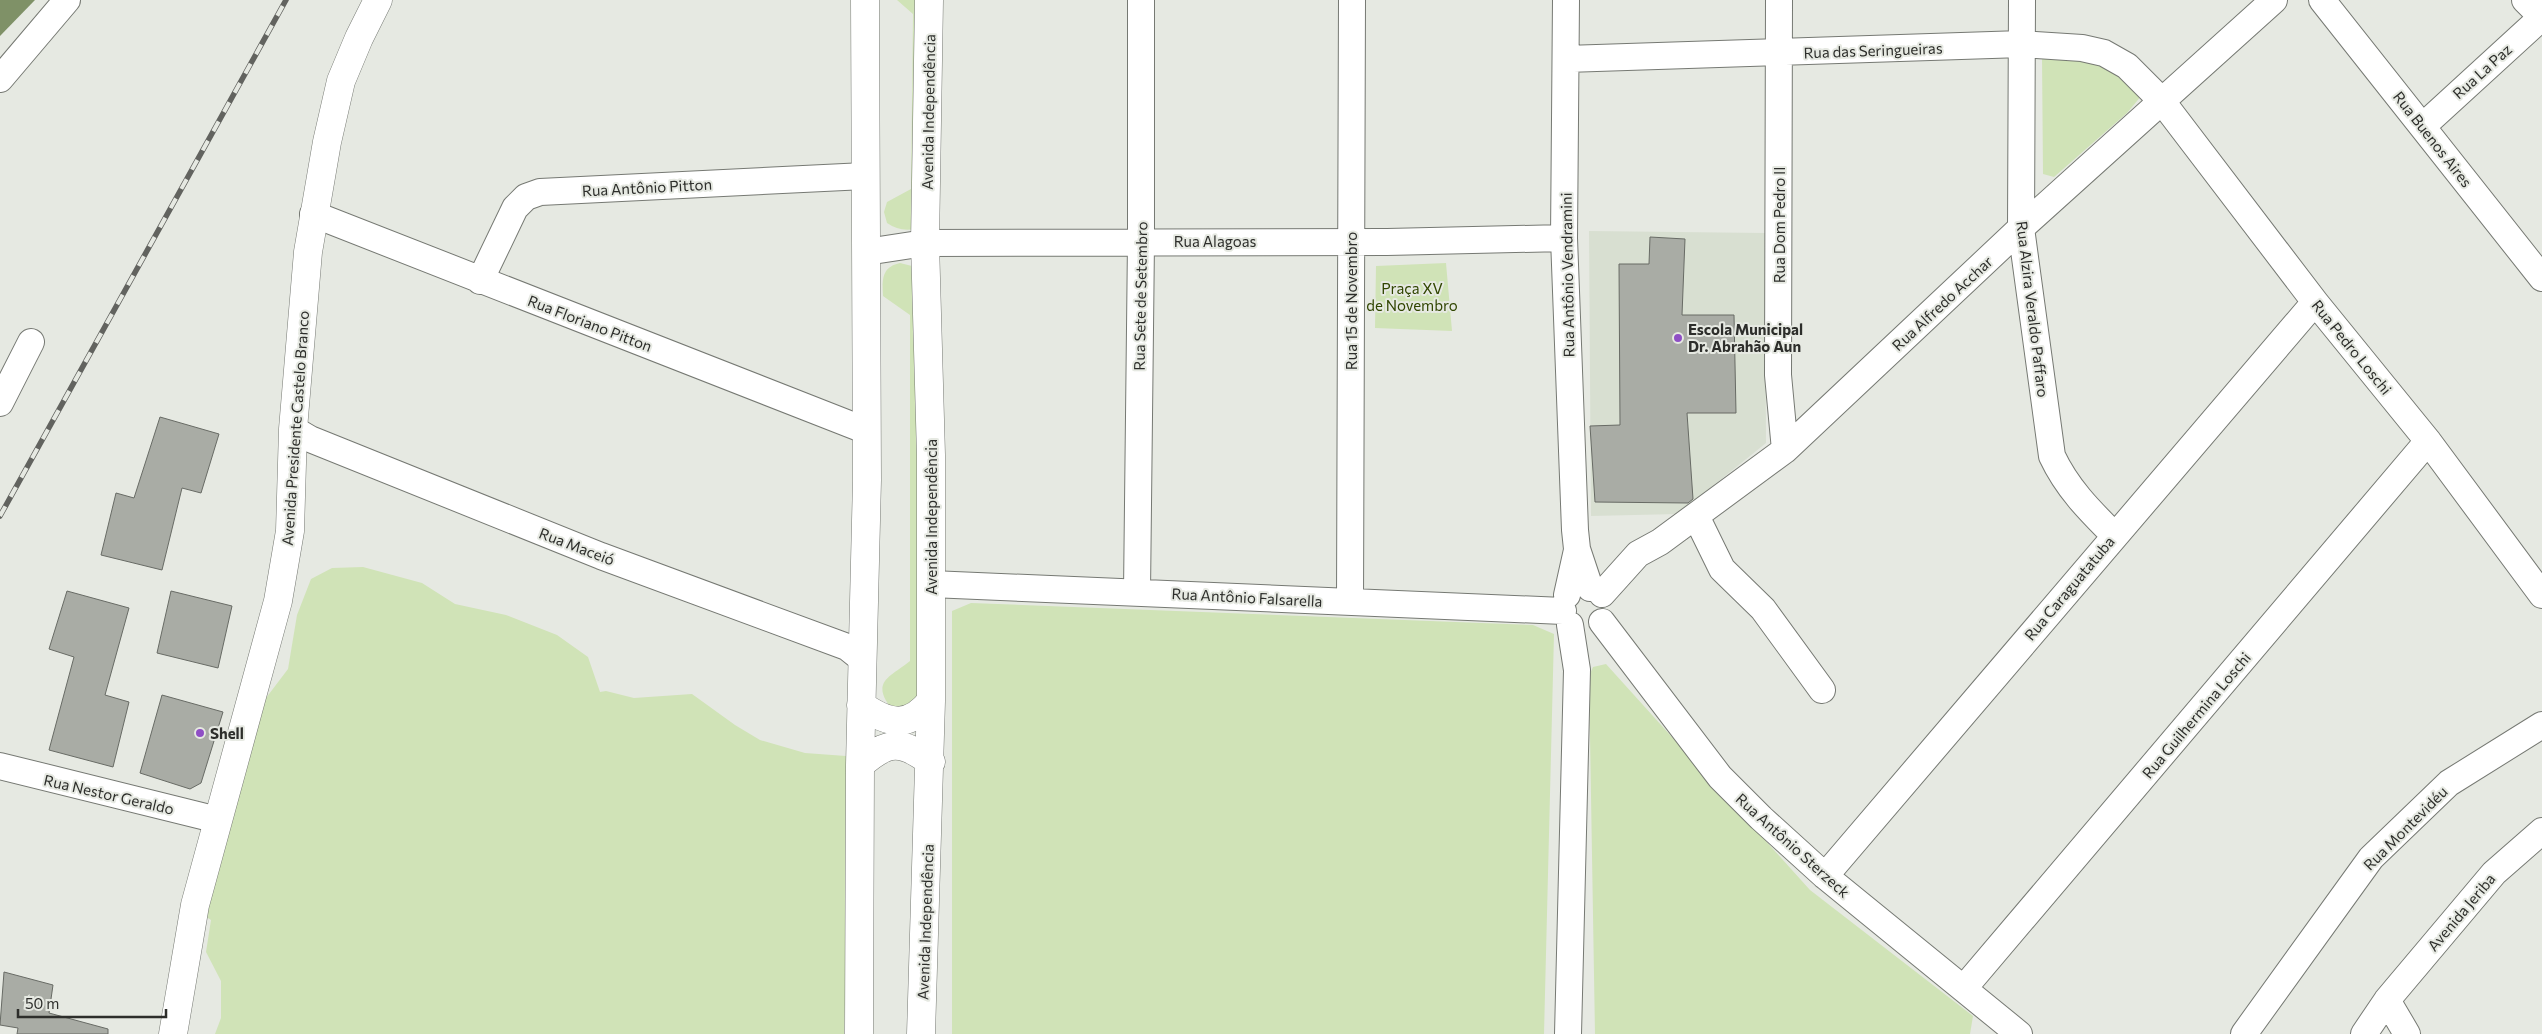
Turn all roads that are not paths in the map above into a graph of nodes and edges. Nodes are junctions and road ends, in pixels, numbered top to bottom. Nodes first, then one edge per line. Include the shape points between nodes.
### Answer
1 (67, 0) edge
2 (378, 0) edge
3 (865, 0) edge
4 (929, 0) edge
5 (1140, 0) edge
6 (1352, 0) edge
7 (1566, 0) edge
8 (1779, 0) edge
9 (2022, 0) edge
10 (2274, 0) edge
11 (2322, 0) edge
12 (2525, 0) edge
13 (2542, 17) edge
14 (2022, 44) junction
15 (1780, 53) junction
16 (1566, 59) junction
17 (0, 79) edge
18 (2161, 100) junction
19 (2423, 126) junction
20 (864, 176) junction
21 (313, 214) junction
22 (2021, 228) junction
23 (1564, 238) junction
24 (1141, 241) junction
25 (1351, 241) junction
26 (925, 243) junction
27 (866, 252) junction
28 (2542, 278) edge
29 (480, 281) junction
30 (2315, 302) junction
31 (31, 342) dead end
32 (0, 403) edge
33 (293, 430) junction
34 (867, 430) junction
35 (2428, 441) junction
36 (1785, 450) junction
37 (1696, 516) junction
38 (2114, 535) junction
39 (931, 584) junction
40 (1137, 592) junction
41 (2542, 596) edge
42 (1350, 602) junction
43 (1584, 609) junction
44 (862, 659) junction
45 (1822, 690) dead end
46 (931, 701) junction
47 (861, 705) junction
48 (2542, 725) edge
49 (931, 762) junction
50 (860, 765) junction
51 (0, 766) edge
52 (218, 820) junction
53 (2542, 831) edge
54 (1825, 876) junction
55 (1964, 988) junction
56 (2387, 1000) junction
57 (173, 1034) edge
58 (859, 1034) edge
59 (921, 1034) edge
60 (1568, 1034) edge
61 (2019, 1034) edge
62 (2244, 1034) edge
63 (2364, 1034) edge
64 (2407, 1034) edge

1 - 17 street
2 - 21 main road, Avenida Presidente Castelo Branco via 341,81
3 - 20 main road
4 - 26 main road, Avenida Independência
5 - 24 street, Rua Sete de Setembro
6 - 25 street, Rua 15 de Novembro
7 - 16 street, Rua Antônio Vendramini
8 - 15 street, Rua Dom Pedro II
9 - 14 street, Rua Alzira Veraldo Paffaro
10 - 18 street, Rua Alfredo Acchar
11 - 19 street, Rua Buenos Aires
12 - 13 street
13 - 19 street, Rua La Paz
14 - 15 street, Rua das Seringueiras
14 - 18 street, Rua das Seringueiras via 2082,48 2104,53 2128,66
14 - 22 street, Rua Alzira Veraldo Paffaro
15 - 16 street, Rua das Seringueiras
15 - 36 street, Rua Dom Pedro II via 1778,375
16 - 23 street, Rua Antônio Vendramini
18 - 22 street, Rua Alfredo Acchar
18 - 30 street, Rua Pedro Loschi
19 - 28 street, Rua Buenos Aires
20 - 27 main road
20 - 29 street, Rua Antônio Pitton via 540,192 526,197 515,208
21 - 29 street, Rua Floriano Pitton
21 - 33 main road, Avenida Presidente Castelo Branco
22 - 36 street, Rua Alfredo Acchar
22 - 38 street, Rua Alzira Veraldo Paffaro via 2052,456 2079,501
23 - 25 street, Rua Alagoas
23 - 43 street, Rua Antônio Vendramini via 1577,549
24 - 25 street, Rua Alagoas
24 - 26 street, Rua Alagoas
24 - 40 street, Rua Sete de Setembro
25 - 42 street, Rua 15 de Novembro
26 - 27 street, Rua Alagoas
26 - 39 main road, Avenida Independência
27 - 34 main road
29 - 34 street, Rua Floriano Pitton
30 - 35 street, Rua Pedro Loschi
30 - 38 street, Rua Caraguatatuba
31 - 32 street
33 - 44 street, Rua Maceió via 602,556 846,647
33 - 52 main road, Avenida Presidente Castelo Branco via 290,531 278,601
34 - 44 main road
35 - 41 street, Rua Pedro Loschi
35 - 55 street, Rua Guilhermina Loschi
36 - 37 street, Rua Alfredo Acchar
37 - 43 street, Rua Alfredo Acchar via 1638,554
37 - 45 street via 1722,569 1763,608
38 - 54 street, Rua Caraguatatuba
39 - 40 street, Rua Antônio Falsarella
39 - 46 main road, Avenida Independência
40 - 42 street, Rua Antônio Falsarella
42 - 43 street, Rua Antônio Falsarella
43 - 54 street, Rua Antônio Sterzeck via 1720,777
43 - 60 street via 1577,670
44 - 47 main road
46 - 47 main road via 920,715 902,721 874,714
46 - 49 main road, Avenida Independência
47 - 50 main road
48 - 62 street, Rua Montevidéu via 2449,783 2370,858
49 - 50 main road via 914,750 896,744 875,751
49 - 59 main road, Avenida Independência
50 - 58 main road
51 - 52 street, Rua Nestor Geraldo
52 - 57 main road, Avenida Presidente Castelo Branco via 195,905
53 - 56 street, Avenida Jeriba via 2494,873
54 - 55 street, Rua Antônio Sterzeck
55 - 61 street, Rua Antônio Sterzeck
56 - 63 street, Avenida Jeriba
56 - 64 street

